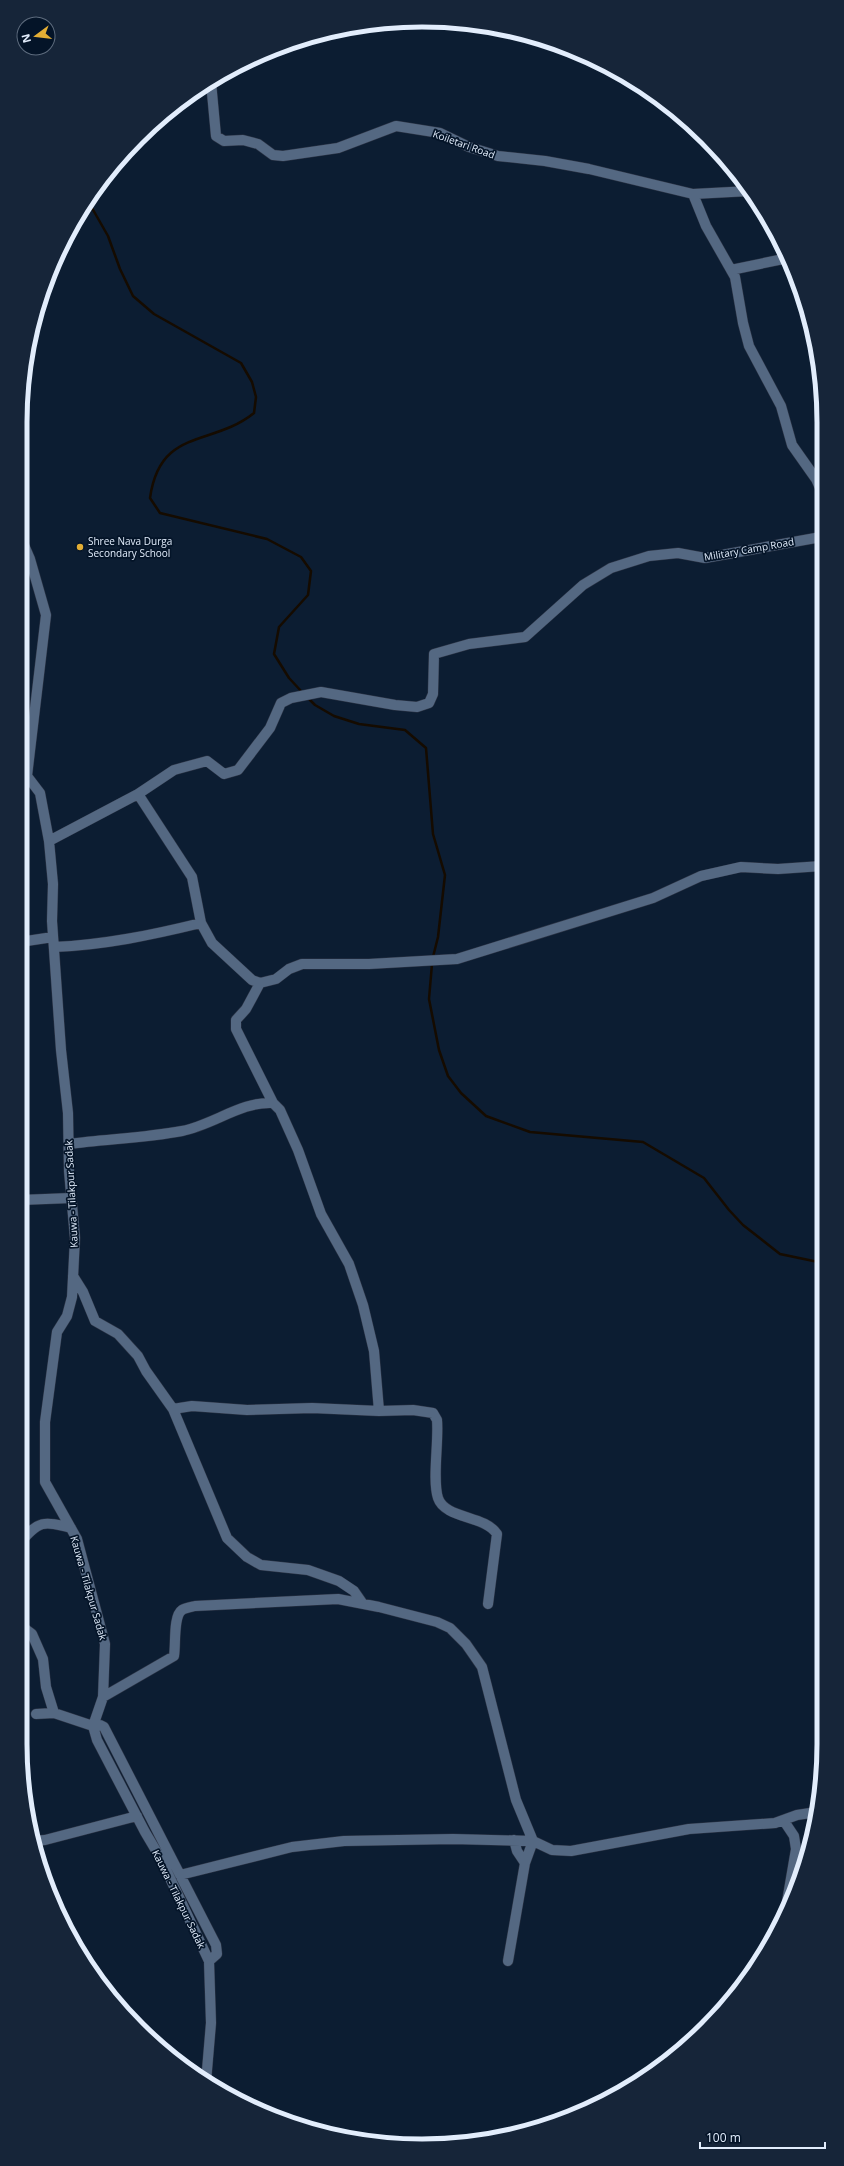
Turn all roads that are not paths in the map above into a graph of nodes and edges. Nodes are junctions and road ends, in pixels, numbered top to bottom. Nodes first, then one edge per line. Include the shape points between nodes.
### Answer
1 (212, 89) edge
2 (742, 191) edge
3 (693, 194) junction
4 (782, 259) edge
5 (731, 270) junction
6 (817, 481) edge
7 (817, 537) edge
8 (27, 552) edge
9 (27, 749) edge
10 (27, 781) edge
11 (138, 794) junction
12 (50, 841) junction
13 (817, 866) edge
14 (201, 923) junction
15 (27, 942) edge
16 (53, 942) junction
17 (260, 983) junction
18 (273, 1103) junction
19 (69, 1144) junction
20 (71, 1198) junction
21 (27, 1200) edge
22 (73, 1276) junction
23 (173, 1409) junction
24 (379, 1411) junction
25 (71, 1528) junction
26 (27, 1534) edge
27 (363, 1604) junction
28 (488, 1604) dead end
29 (27, 1630) edge
30 (103, 1697) junction
31 (54, 1713) junction
32 (36, 1714) dead end
33 (93, 1726) junction
34 (811, 1813) edge
35 (137, 1816) junction
36 (784, 1821) junction
37 (514, 1840) junction
38 (39, 1841) edge
39 (534, 1841) junction
40 (525, 1863) junction
41 (180, 1875) junction
42 (789, 1890) edge
43 (209, 1960) junction
44 (508, 1961) dead end
45 (207, 2074) edge

1 - 3 street, Koiletari Road via 216,136 224,141 243,140 258,144 273,155 283,156 338,148 396,126 440,133 469,147 498,156 589,169
2 - 3 street, Koiletari Road
3 - 5 street via 706,226
4 - 5 street
5 - 6 street via 735,276 749,346 781,406 792,445
7 - 11 street, Military Camp Road via 705,558 678,553 649,556 611,568 583,585 525,637 469,644 434,654 433,694 429,703 417,707 321,692 296,697 281,703 270,728 238,770 224,774 207,761 174,770
8 - 9 street, Kauwa - Tilakpur Sadak via 46,615
10 - 12 street, Kauwa - Tilakpur Sadak via 40,793
11 - 12 street
11 - 14 street via 192,877
12 - 16 street, Kauwa - Tilakpur Sadak
13 - 17 street via 778,869 741,867 701,876 653,898 457,959 302,964 289,969 276,979
14 - 16 street via 144,937 84,946
14 - 17 street via 212,943 252,980
15 - 16 street
16 - 19 street, Kauwa - Tilakpur Sadak
17 - 18 street via 246,1009 236,1020 236,1029
18 - 19 street via 266,1102 247,1107 183,1131
18 - 24 street via 280,1110 298,1150 321,1214 349,1264 363,1305 374,1351
19 - 20 street, Kauwa - Tilakpur Sadak
20 - 21 street
20 - 22 street, Kauwa - Tilakpur Sadak via 75,1238
22 - 23 street via 95,1321 118,1334 138,1356
22 - 25 street, Kauwa - Tilakpur Sadak via 72,1297 67,1316 57,1332 45,1422 45,1482
23 - 24 street via 192,1406 247,1410 312,1408
23 - 27 street via 232,1545 261,1565 308,1570 339,1581 354,1591
24 - 28 street via 425,1410 433,1413 437,1420 437,1497 441,1504 459,1514 492,1526 497,1534
25 - 26 street via 48,1522 42,1523
25 - 30 street, Kauwa - Tilakpur Sadak via 77,1539 105,1644
27 - 30 street via 338,1599 270,1601 195,1606 182,1610 176,1618 174,1656
27 - 39 street via 437,1622 450,1628 466,1644 482,1667 516,1800
29 - 31 street via 32,1634 43,1659 46,1687
30 - 33 street, Kauwa - Tilakpur Sadak
31 - 32 street
31 - 33 street
33 - 35 street, Kauwa - Tilakpur Sadak via 97,1740
33 - 41 street via 104,1727
34 - 36 street
35 - 38 street
35 - 43 street, Kauwa - Tilakpur Sadak via 174,1884
36 - 39 street via 737,1827 689,1829 571,1851 552,1850
36 - 42 street via 794,1836 796,1849
37 - 39 street
37 - 40 street via 517,1851
37 - 41 street via 344,1841 292,1848
39 - 40 street
40 - 44 street
41 - 43 street via 216,1945 217,1954
43 - 45 street, Kauwa - Tilakpur Sadak via 211,2023

